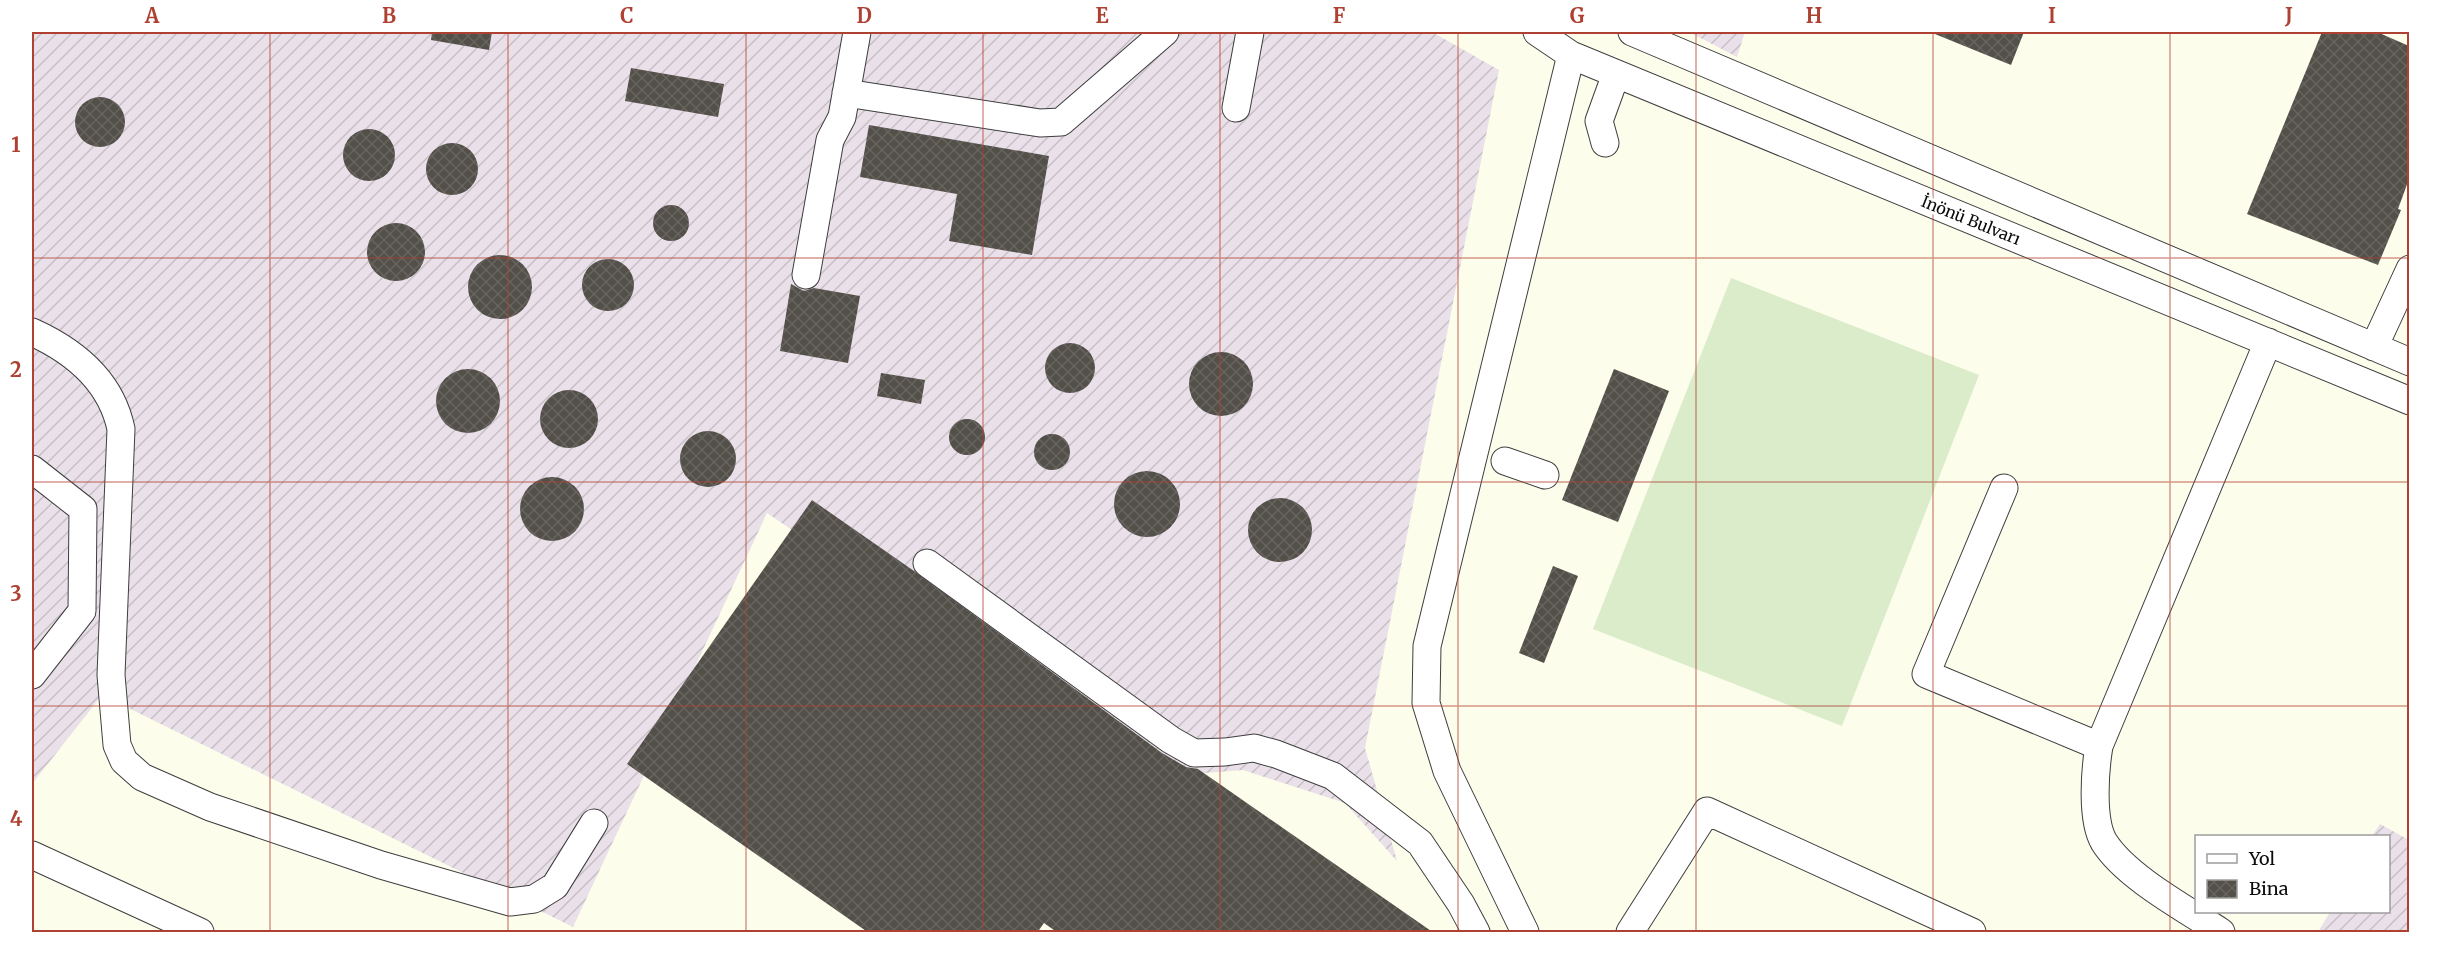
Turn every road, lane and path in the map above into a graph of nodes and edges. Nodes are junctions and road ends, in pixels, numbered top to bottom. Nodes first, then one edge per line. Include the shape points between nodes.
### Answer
1 (857, 32) edge
2 (1165, 32) edge
3 (1250, 32) edge
4 (1537, 32) edge
5 (1632, 32) edge
6 (1571, 55) junction
7 (1616, 74) junction
8 (846, 93) junction
9 (1236, 108) dead end
10 (1558, 109) junction
11 (2409, 269) edge
12 (806, 275) dead end
13 (32, 332) edge
14 (2268, 342) junction
15 (2374, 346) junction
16 (2409, 362) edge
17 (2409, 401) edge
18 (1505, 461) dead end
19 (32, 469) edge
20 (1545, 475) dead end
21 (2004, 488) dead end
22 (927, 563) dead end
23 (32, 675) edge
24 (2099, 746) junction
25 (594, 823) dead end
26 (32, 855) edge
27 (1632, 932) edge
28 (200, 933) edge
29 (1476, 933) edge
30 (1525, 933) edge
31 (1972, 933) edge
32 (2220, 933) edge

1 - 8 street
2 - 8 street via 1061,122 1040,123
3 - 9 street
4 - 6 street, İnönü Bulvarı
5 - 15 street
6 - 7 street, İnönü Bulvarı
6 - 10 street
7 - 10 street via 1602,132
7 - 14 street, İnönü Bulvarı
8 - 12 street via 842,117 830,140
10 - 30 street via 1427,646 1426,703 1447,771
11 - 15 street
13 - 25 street via 63,348 94,374 108,393 121,429 111,675 117,745 132,770 210,807 381,865 510,902 534,899 555,886
14 - 17 street, İnönü Bulvarı
14 - 24 street
15 - 16 street
18 - 20 street
19 - 23 street via 83,509 82,611
21 - 24 street via 1926,674
22 - 29 street via 1194,753 1254,748 1333,776 1420,843
24 - 32 street via 2095,790 2103,841 2126,868
26 - 28 street
27 - 31 street via 1707,811

